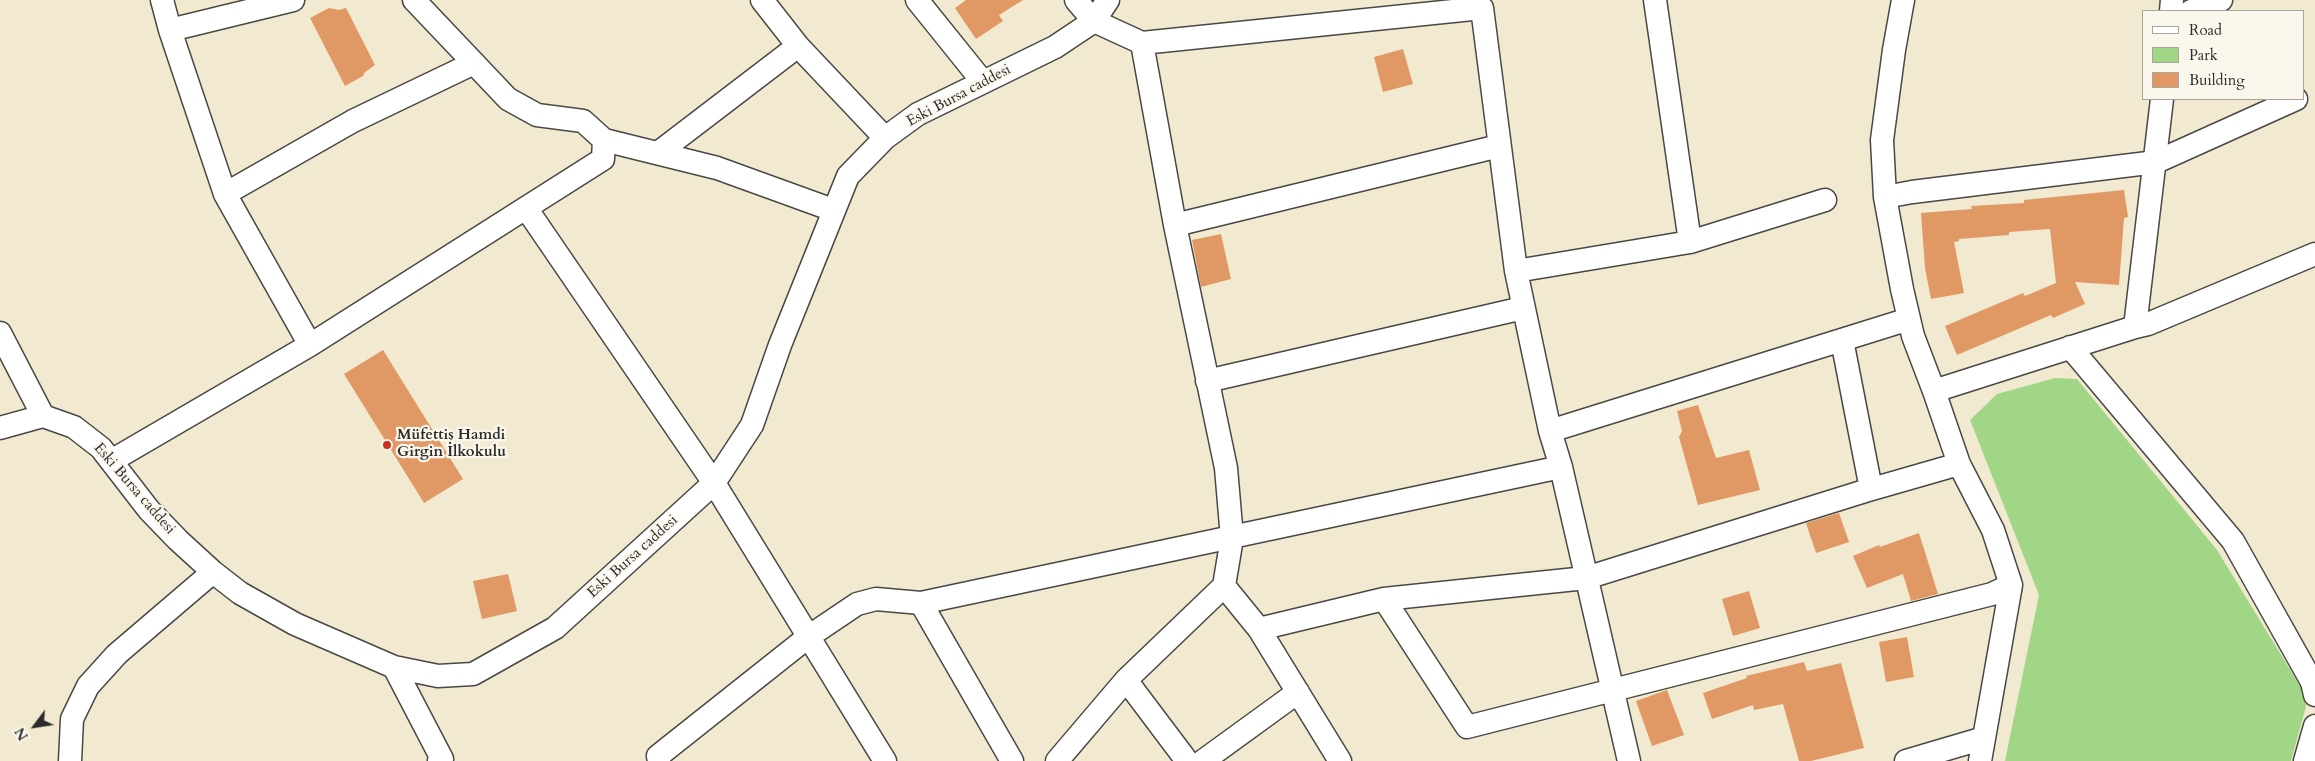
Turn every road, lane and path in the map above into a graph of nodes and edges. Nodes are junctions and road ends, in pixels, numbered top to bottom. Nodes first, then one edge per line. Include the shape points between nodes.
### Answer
1 (162, 0) edge
2 (293, 0) edge
3 (414, 0) edge
4 (762, 0) edge
5 (917, 0) edge
6 (1076, 0) edge
7 (1108, 0) edge
8 (1655, 0) edge
9 (1903, 0) edge
10 (2221, 0) edge
11 (2194, 10) edge
12 (1094, 21) junction
13 (170, 30) junction
14 (1142, 42) junction
15 (798, 46) junction
16 (474, 63) junction
17 (983, 82) junction
18 (2162, 100) edge
19 (2294, 100) edge
20 (886, 138) junction
21 (604, 140) junction
22 (1500, 146) junction
23 (658, 153) junction
24 (2156, 162) junction
25 (225, 194) junction
26 (1885, 197) junction
27 (1825, 200) dead end
28 (526, 208) junction
29 (833, 210) junction
30 (1175, 225) junction
31 (1690, 242) junction
32 (2315, 254) edge
33 (1516, 271) junction
34 (1523, 308) junction
35 (1908, 318) junction
36 (2135, 327) junction
37 (0, 333) edge
38 (1842, 340) junction
39 (310, 344) junction
40 (2070, 346) junction
41 (1207, 381) junction
42 (1934, 391) junction
43 (43, 416) junction
44 (0, 428) edge
45 (1550, 431) junction
46 (111, 461) junction
47 (1959, 464) junction
48 (1560, 467) junction
49 (714, 483) junction
50 (1871, 489) junction
51 (1232, 538) junction
52 (213, 572) junction
53 (1586, 578) junction
54 (2011, 584) junction
55 (1224, 586) junction
56 (1384, 599) junction
57 (921, 603) junction
58 (1259, 629) junction
59 (808, 637) junction
60 (394, 667) junction
61 (1126, 680) junction
62 (1611, 690) junction
63 (1298, 692) junction
64 (2315, 695) edge
65 (2315, 726) edge
66 (1984, 738) junction
67 (1940, 757) edge
68 (70, 761) edge
69 (439, 761) edge
70 (659, 761) edge
71 (885, 761) edge
72 (1012, 761) edge
73 (1057, 761) edge
74 (1187, 761) edge
75 (1203, 761) edge
76 (1340, 761) edge
77 (1629, 761) edge
78 (1906, 761) edge
79 (1980, 761) edge
80 (2305, 761) edge

1 - 13 street
2 - 13 street
3 - 16 street
4 - 15 street
5 - 17 street
6 - 12 street
7 - 12 street, Eski Bursa caddesi
8 - 31 street
9 - 26 street via 1882,140
10 - 11 street
12 - 14 street
12 - 17 street, Eski Bursa caddesi via 1055,47
13 - 25 street
14 - 22 street via 1482,8
14 - 30 street
15 - 20 street
15 - 23 street
16 - 21 street via 508,98 537,115 583,121
16 - 25 street via 353,121
17 - 20 street, Eski Bursa caddesi via 918,114
18 - 24 street
19 - 24 street
20 - 29 street, Eski Bursa caddesi via 848,176
21 - 23 street
21 - 28 street via 603,159
22 - 30 street
22 - 33 street
23 - 29 street via 718,168
24 - 26 street
24 - 36 street
25 - 39 street
26 - 35 street
27 - 31 street
28 - 39 street
28 - 49 street
29 - 49 street, Eski Bursa caddesi via 752,425
30 - 41 street
31 - 33 street
32 - 36 street
33 - 34 street
34 - 41 street
34 - 45 street
35 - 38 street
35 - 42 street
36 - 40 street
37 - 43 street
38 - 45 street
38 - 50 street
39 - 46 street
40 - 42 street
40 - 64 street via 2233,541 2312,682
41 - 51 street via 1226,468
42 - 47 street
43 - 44 street
43 - 46 street, Eski Bursa caddesi via 74,427 101,448
45 - 48 street
46 - 52 street, Eski Bursa caddesi via 149,510
47 - 50 street
47 - 54 street via 1993,530
48 - 51 street
48 - 53 street
49 - 59 street
49 - 60 street, Eski Bursa caddesi via 555,628 512,653 473,674 438,676
50 - 53 street
51 - 55 street
51 - 57 street
52 - 60 street, Eski Bursa caddesi via 240,593 295,624
52 - 68 street via 117,654 88,686 72,719
53 - 56 street
53 - 62 street
54 - 62 street via 1992,594
54 - 66 street
55 - 58 street
55 - 61 street
56 - 58 street
56 - 62 street via 1467,728
57 - 59 street via 876,600 857,604
57 - 72 street
58 - 63 street
59 - 70 street via 658,756
59 - 71 street
60 - 69 street via 442,759
61 - 73 street
61 - 74 street
62 - 77 street
63 - 75 street
63 - 76 street
65 - 80 street
66 - 67 street
66 - 79 street
67 - 78 street

